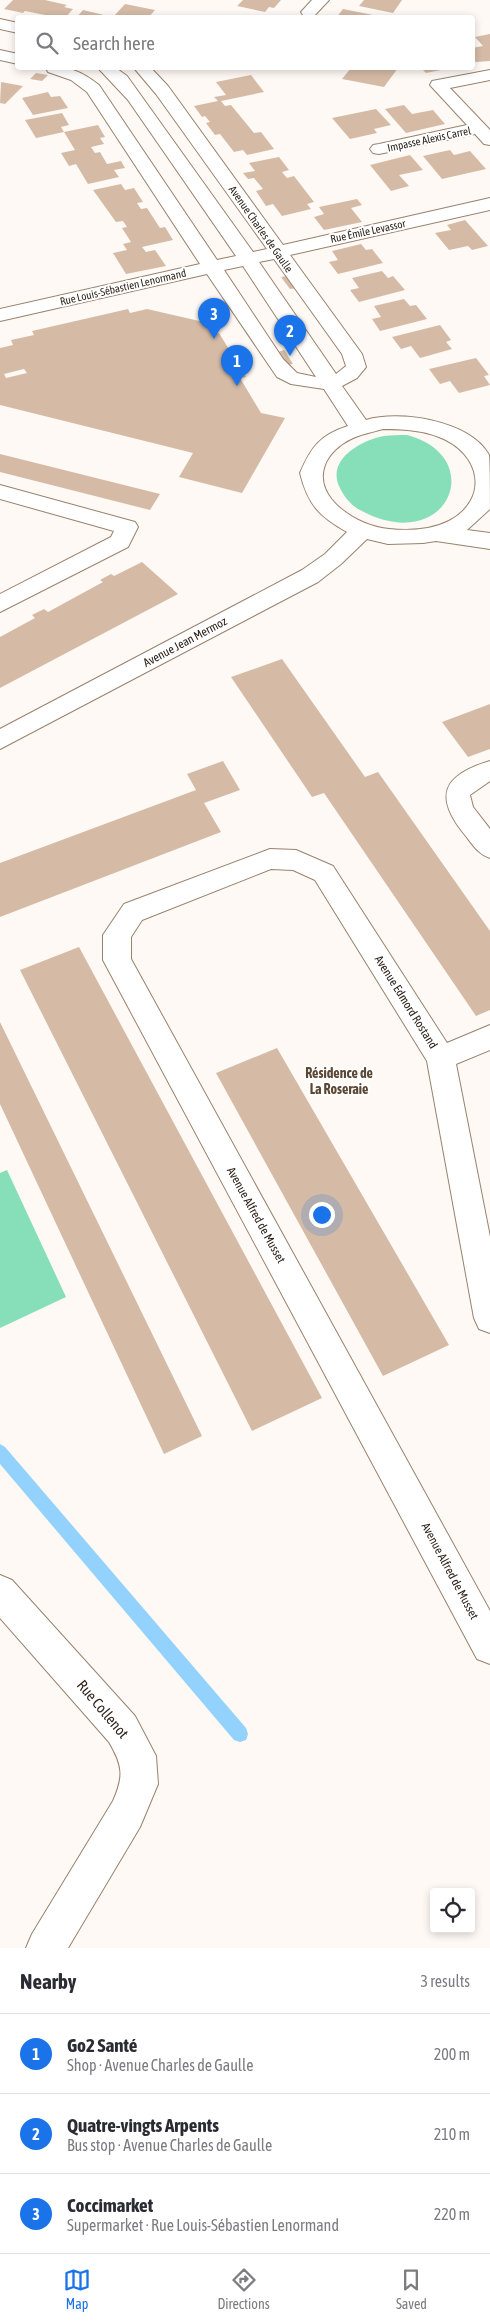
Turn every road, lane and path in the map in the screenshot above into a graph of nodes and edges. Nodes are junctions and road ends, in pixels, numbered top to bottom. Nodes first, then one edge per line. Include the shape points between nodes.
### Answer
1 (321, 0) edge
2 (309, 12) dead end
3 (0, 24) edge
4 (15, 27) edge
5 (0, 38) edge
6 (15, 41) edge
7 (0, 55) edge
8 (15, 58) edge
9 (60, 70) edge
10 (108, 70) edge
11 (144, 70) edge
12 (490, 75) edge
13 (484, 134) edge
14 (379, 150) dead end
15 (490, 204) edge
16 (277, 252) junction
17 (247, 259) junction
18 (213, 267) junction
19 (0, 315) edge
20 (330, 383) junction
21 (359, 426) junction
22 (0, 492) edge
23 (488, 500) edge
24 (361, 531) junction
25 (439, 534) junction
26 (490, 541) edge
27 (0, 604) edge
28 (0, 740) edge
29 (490, 770) edge
30 (490, 848) edge
31 (270, 859) joint
32 (490, 1037) edge
33 (441, 1058) junction
34 (490, 1318) edge
35 (0, 1592) edge
36 (490, 1646) edge
37 (46, 1948) edge

1 - 2 street
3 - 4 street
5 - 6 street
7 - 8 street
9 - 18 street via 77,76 93,89
10 - 17 street via 134,96
11 - 16 street, Avenue Charles de Gaulle via 162,90
12 - 13 street via 438,85
13 - 14 street, Impasse Alexis Carrel
15 - 16 street, Rue Émile Levassor
16 - 17 street, Rue Émile Levassor
16 - 20 street, Avenue Charles de Gaulle via 355,360 353,373
17 - 18 street, Rue Louis-Sébastien Lenormand
17 - 20 street
18 - 19 street, Rue Louis-Sébastien Lenormand
18 - 20 street via 276,363 289,376 314,383
20 - 21 street
21 - 23 street via 405,422 449,432 480,456 488,471
21 - 24 street via 337,435 320,449 312,466 311,485 320,503 337,519
22 - 27 street via 127,527 120,542
23 - 25 street via 464,523
24 - 25 street via 413,538
24 - 28 street, Avenue Jean Mermoz via 310,576
25 - 26 street
29 - 30 street via 469,778 460,786 456,796 458,805
31 - 33 street, Avenue Edmord Rostand via 296,860 324,873
31 - 36 street, Avenue Alfred de Musset via 133,912 117,935 117,960
32 - 33 street
33 - 34 street, Avenue Edmord Rostand
35 - 37 street, Rue Collenot via 122,1729 138,1756 139,1784 127,1814

